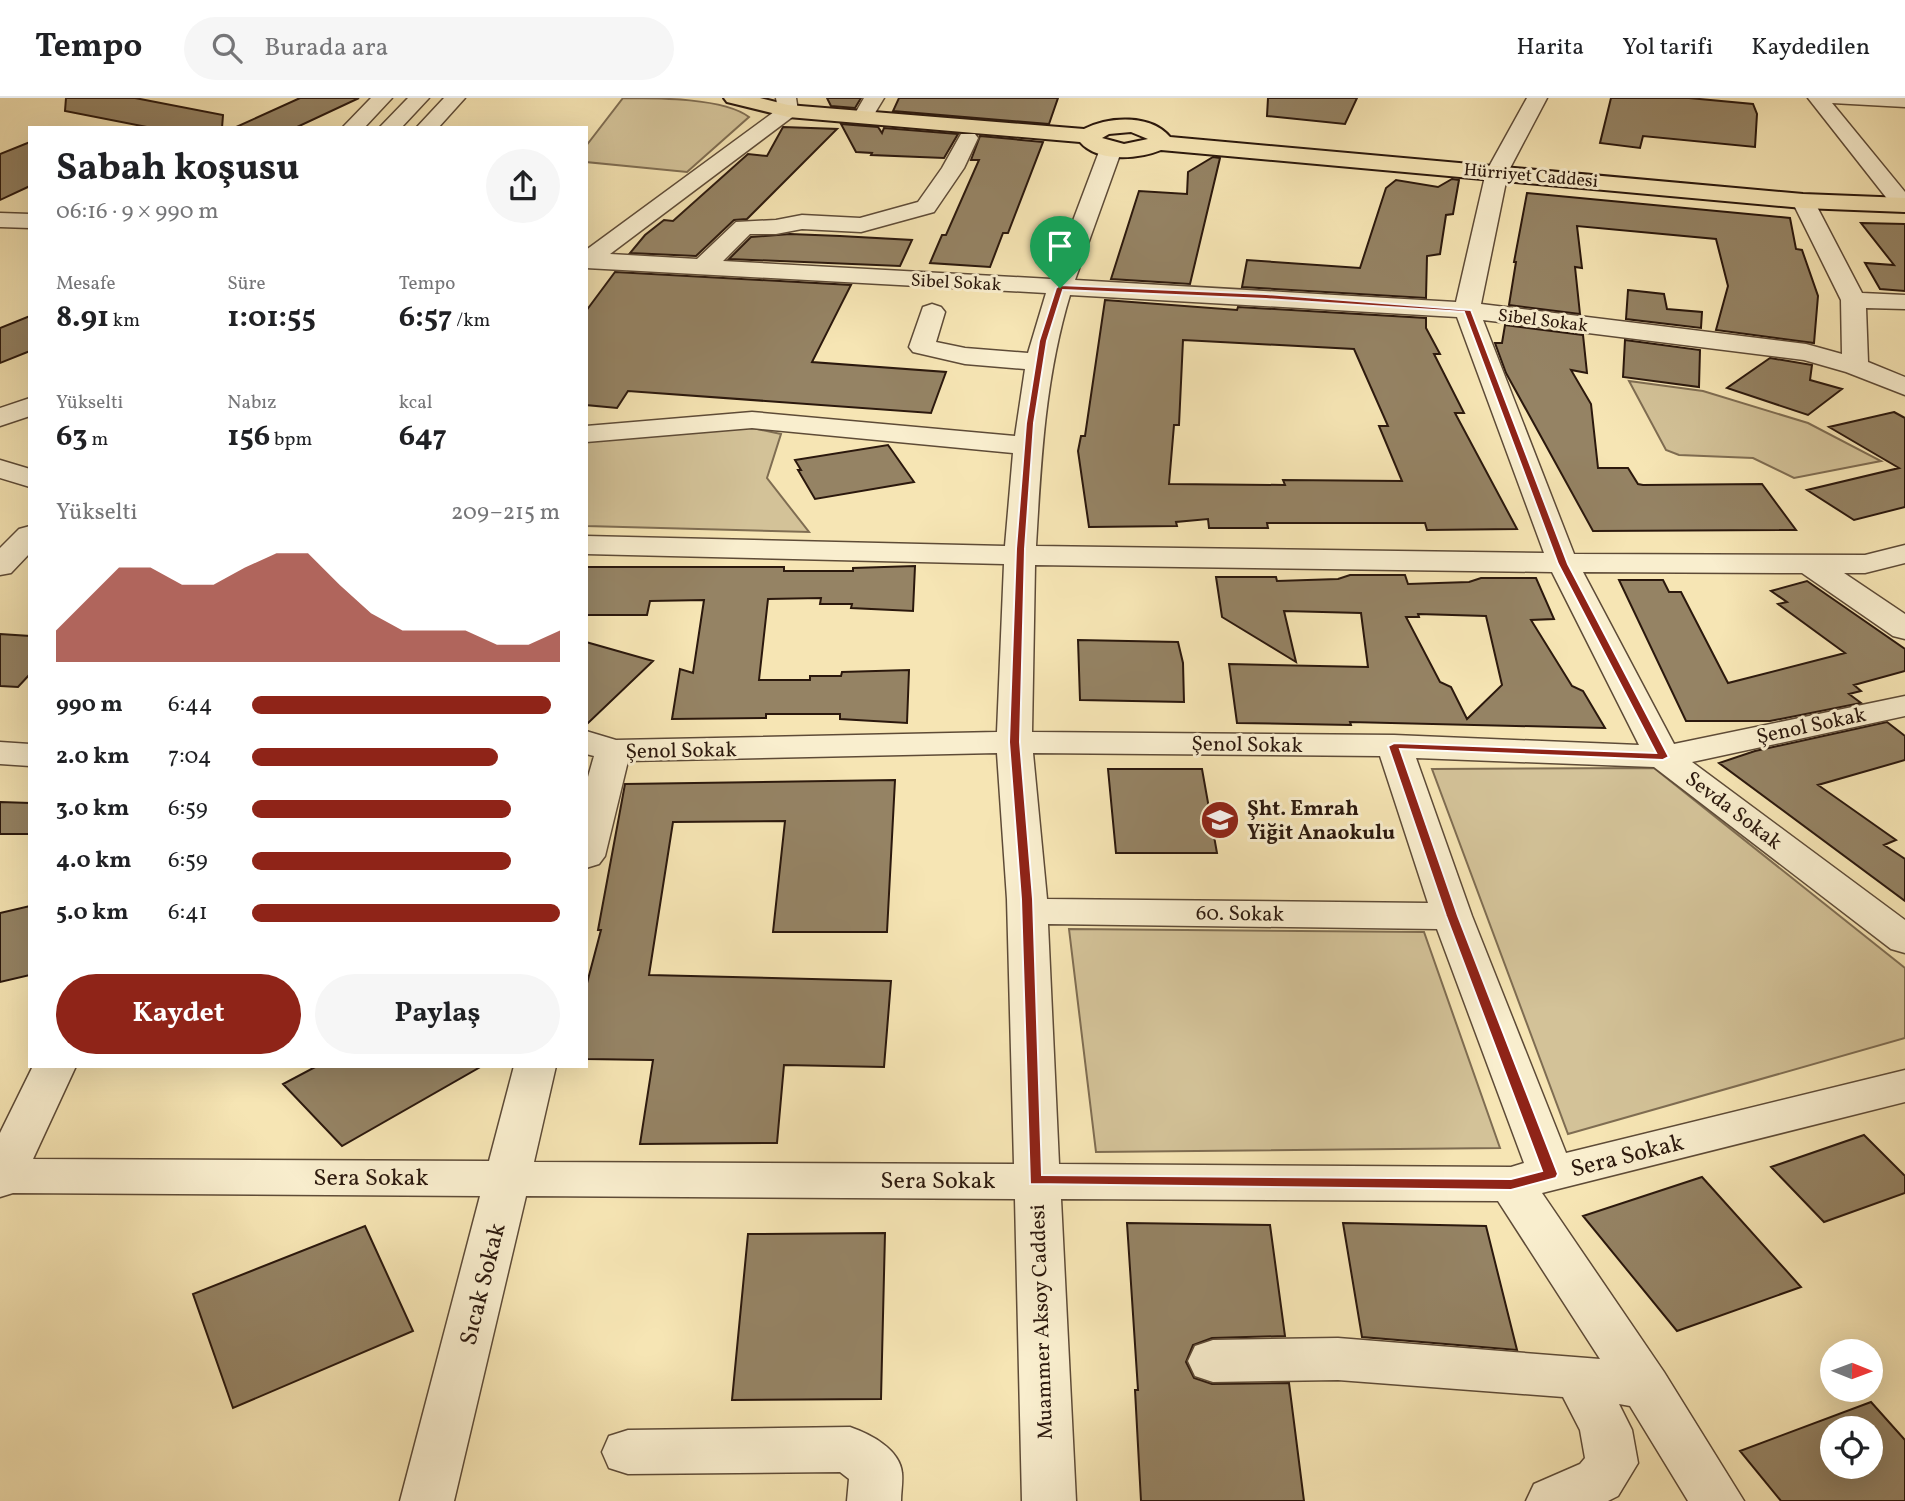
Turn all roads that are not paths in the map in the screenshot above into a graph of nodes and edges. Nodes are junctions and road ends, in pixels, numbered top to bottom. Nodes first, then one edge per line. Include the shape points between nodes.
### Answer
1 (382, 98) edge
2 (419, 98) edge
3 (455, 98) edge
4 (734, 98) edge
5 (874, 98) edge
6 (1537, 98) edge
7 (1818, 98) edge
8 (1837, 98) edge
9 (1905, 101) edge
10 (787, 104) edge
11 (1147, 107) dead end
12 (863, 117) junction
13 (354, 126) edge
14 (391, 126) edge
15 (428, 126) edge
16 (1111, 137) junction
17 (968, 138) dead end
18 (1158, 143) junction
19 (1497, 172) junction
20 (1803, 201) junction
21 (1905, 205) edge
22 (0, 220) edge
23 (28, 221) edge
24 (588, 259) edge
25 (588, 261) edge
26 (703, 267) junction
27 (1060, 288) junction
28 (1853, 300) junction
29 (1905, 302) edge
30 (1467, 310) junction
31 (932, 312) dead end
32 (1040, 362) junction
33 (1855, 366) junction
34 (1905, 387) edge
35 (0, 393) edge
36 (21, 415) edge
37 (588, 434) edge
38 (0, 438) edge
39 (1028, 446) junction
40 (0, 469) edge
41 (28, 477) edge
42 (28, 537) edge
43 (588, 545) edge
44 (1905, 554) edge
45 (1021, 557) junction
46 (1563, 564) junction
47 (1810, 564) junction
48 (0, 566) edge
49 (1905, 629) edge
50 (1905, 706) edge
51 (1014, 742) junction
52 (1394, 746) junction
53 (599, 747) edge
54 (0, 753) edge
55 (28, 755) edge
56 (1663, 757) junction
57 (588, 839) edge
58 (1027, 911) junction
59 (1452, 916) junction
60 (1905, 940) edge
61 (53, 1068) edge
62 (535, 1068) edge
63 (1905, 1086) edge
64 (1, 1178) edge
65 (508, 1178) junction
66 (1531, 1179) junction
67 (1035, 1180) junction
68 (1213, 1362) dead end
69 (1579, 1377) junction
70 (1646, 1387) junction
71 (628, 1452) dead end
72 (427, 1501) edge
73 (874, 1501) edge
74 (1049, 1501) edge
75 (1553, 1501) edge
76 (1717, 1501) edge

1 - 13 street
2 - 14 street
3 - 15 street
4 - 10 main road
5 - 12 street
6 - 19 street
7 - 21 street
8 - 9 street
10 - 12 main road
10 - 24 street
11 - 16 main road, Muammer Aksoy Caddesi
12 - 16 main road
16 - 18 main road via 1134,150
16 - 18 main road via 1152,131 1160,139
16 - 27 street, Muammer Aksoy Caddesi
17 - 26 street via 926,208 861,225 802,222 744,227
18 - 19 main road, Hürriyet Caddesi
19 - 20 main road, Hürriyet Caddesi
19 - 30 street
20 - 21 main road, Hürriyet Caddesi
20 - 28 street
22 - 23 street
25 - 26 street, Sibel Sokak
26 - 27 street, Sibel Sokak
27 - 30 street, Sibel Sokak
27 - 32 street, Muammer Aksoy Caddesi
28 - 29 street
28 - 33 street
30 - 33 street, Sibel Sokak via 1806,352
30 - 46 street, Sevda Sokak
31 - 32 street via 922,347 965,356
32 - 39 street, Muammer Aksoy Caddesi
33 - 34 street, Sibel Sokak
35 - 36 street
36 - 38 street
37 - 39 street via 752,420
39 - 45 street, Muammer Aksoy Caddesi
40 - 41 street
42 - 48 street
43 - 45 street
44 - 47 street via 1865,564
45 - 46 street
45 - 51 street, Muammer Aksoy Caddesi
46 - 47 street
46 - 56 street, Sevda Sokak
47 - 49 street
50 - 56 street, Şenol Sokak
51 - 52 street, Şenol Sokak
51 - 53 street, Şenol Sokak
51 - 58 street, Muammer Aksoy Caddesi
52 - 56 street, Şenol Sokak
52 - 59 street
53 - 57 street
54 - 55 street
56 - 60 street, Sevda Sokak
58 - 59 street, 60. Sokak
58 - 67 street, Muammer Aksoy Caddesi
59 - 66 street
61 - 64 street
62 - 65 street, Sıcak Sokak
63 - 66 street, Sera Sokak
64 - 65 street, Sera Sokak
65 - 67 street, Sera Sokak
65 - 72 street, Sıcak Sokak
66 - 67 street, Sera Sokak
66 - 70 street
67 - 74 street, Muammer Aksoy Caddesi
68 - 69 street via 1338,1359
69 - 70 street
69 - 75 street via 1606,1430 1612,1462 1599,1480
70 - 76 street
71 - 73 street via 850,1449 876,1470

